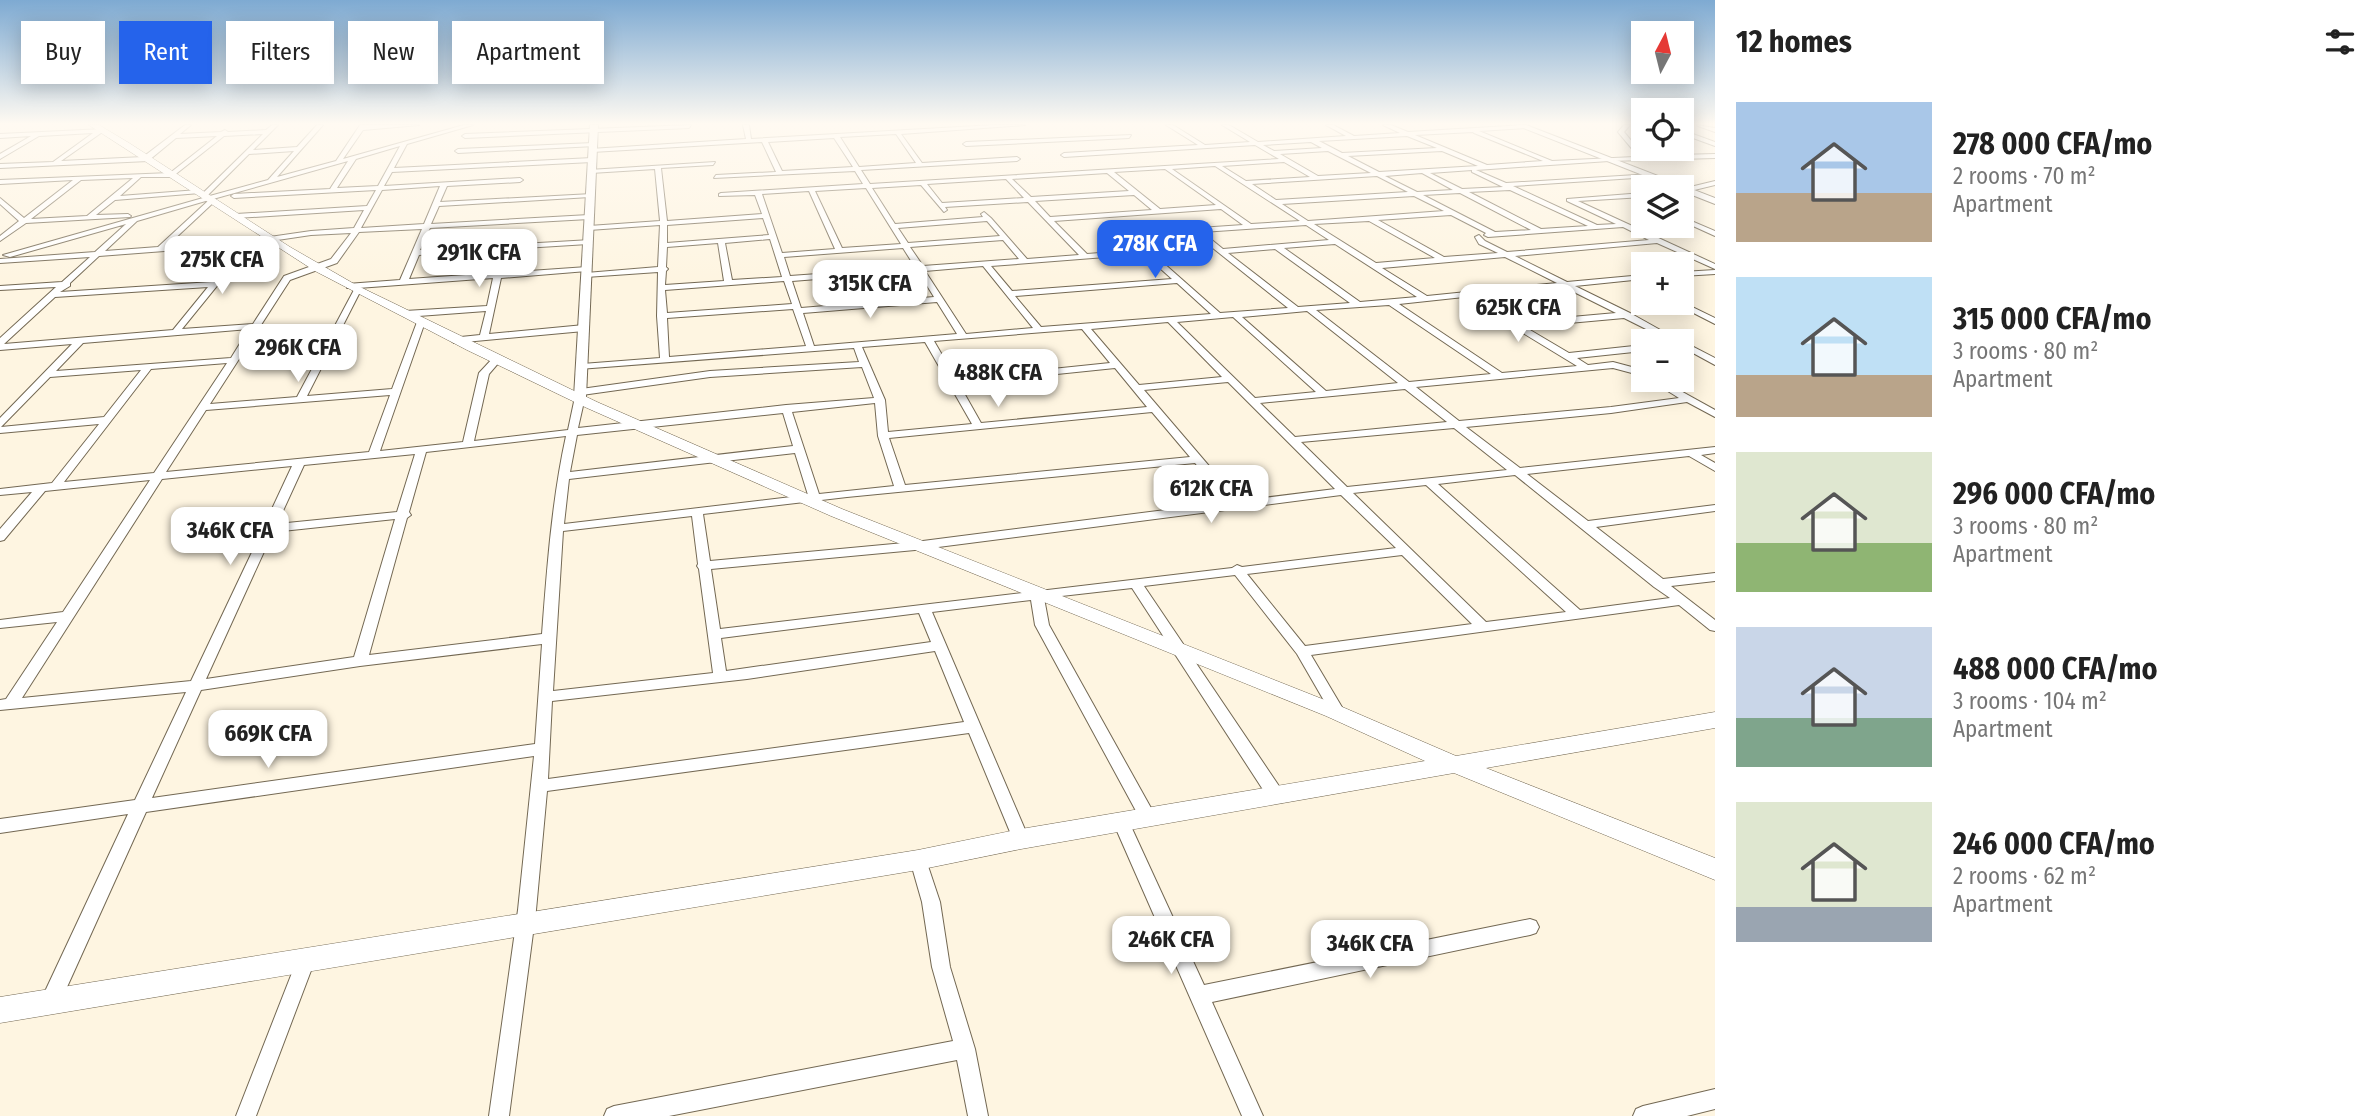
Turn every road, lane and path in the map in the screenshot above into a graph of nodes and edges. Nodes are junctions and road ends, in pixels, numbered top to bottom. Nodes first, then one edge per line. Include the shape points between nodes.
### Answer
1 (32, 177) edge
2 (118, 177) edge
3 (139, 177) edge
4 (172, 177) edge
5 (224, 177) edge
6 (273, 177) edge
7 (284, 177) edge
8 (341, 177) edge
9 (385, 177) edge
10 (521, 177) edge
11 (591, 177) edge
12 (659, 177) edge
13 (716, 177) edge
14 (861, 177) edge
15 (1006, 177) edge
16 (1007, 177) edge
17 (1115, 177) edge
18 (1180, 177) edge
19 (1236, 177) edge
20 (1315, 177) edge
21 (1346, 177) edge
22 (1381, 177) edge
23 (1434, 177) edge
24 (1487, 177) edge
25 (1625, 177) edge
26 (79, 179) junction
27 (1318, 179) junction
28 (520, 180) junction
29 (26, 181) junction
30 (270, 181) junction
31 (1, 182) edge
32 (923, 183) junction
33 (1245, 183) junction
34 (1715, 183) edge
35 (444, 185) junction
36 (866, 186) junction
37 (1508, 187) junction
38 (1694, 187) edge
39 (379, 189) junction
40 (810, 190) junction
41 (332, 191) junction
42 (1464, 192) junction
43 (758, 193) junction
44 (1135, 193) junction
45 (1694, 193) edge
46 (1416, 194) junction
47 (590, 195) junction
48 (721, 195) junction
49 (1628, 196) junction
50 (1631, 196) edge
51 (206, 197) junction
52 (1631, 197) edge
53 (113, 198) junction
54 (516, 199) junction
55 (1028, 199) junction
56 (0, 200) edge
57 (1569, 200) junction
58 (1715, 201) edge
59 (1275, 202) junction
60 (1542, 202) junction
61 (975, 203) junction
62 (437, 204) junction
63 (941, 205) junction
64 (1223, 207) junction
65 (368, 208) junction
66 (1158, 211) junction
67 (1451, 213) junction
68 (151, 215) junction
69 (236, 216) junction
70 (766, 216) junction
71 (89, 218) junction
72 (1369, 218) junction
73 (135, 219) junction
74 (727, 219) junction
75 (989, 219) junction
76 (1048, 219) junction
77 (23, 221) junction
78 (953, 221) junction
79 (1306, 222) junction
80 (589, 223) junction
81 (664, 223) junction
82 (1694, 224) edge
83 (1624, 225) junction
84 (427, 226) junction
85 (892, 226) junction
86 (1249, 226) junction
87 (1598, 227) junction
88 (356, 230) junction
89 (1195, 230) junction
90 (1539, 231) junction
91 (1715, 234) edge
92 (1494, 235) junction
93 (268, 237) junction
94 (773, 237) junction
95 (1005, 238) junction
96 (0, 239) edge
97 (1659, 241) junction
98 (588, 242) junction
99 (722, 242) junction
100 (1336, 242) junction
101 (248, 243) junction
102 (664, 245) junction
103 (905, 246) junction
104 (504, 247) junction
105 (1277, 247) junction
106 (159, 250) junction
107 (840, 251) junction
108 (1220, 251) junction
109 (1145, 252) junction
110 (415, 253) junction
111 (98, 255) junction
112 (780, 255) junction
113 (1510, 255) junction
114 (1086, 257) junction
115 (0, 259) edge
116 (1025, 261) junction
117 (1445, 261) junction
118 (985, 264) junction
119 (1373, 266) junction
120 (316, 268) junction
121 (664, 269) junction
122 (920, 269) junction
123 (1715, 269) edge
124 (586, 272) junction
125 (1694, 272) edge
126 (498, 275) junction
127 (1626, 278) junction
128 (1631, 278) edge
129 (789, 279) junction
130 (1631, 280) edge
131 (404, 281) junction
132 (1178, 281) junction
133 (729, 284) junction
134 (1565, 284) junction
135 (66, 285) junction
136 (214, 285) junction
137 (0, 288) edge
138 (354, 288) junction
139 (661, 288) junction
140 (1009, 294) junction
141 (55, 295) junction
142 (1465, 295) junction
143 (1424, 298) junction
144 (938, 299) junction
145 (1391, 302) junction
146 (1357, 304) junction
147 (489, 308) junction
148 (799, 308) junction
149 (1308, 308) junction
150 (1295, 309) junction
151 (1694, 311) edge
152 (1715, 311) edge
153 (1699, 313) junction
154 (1234, 314) junction
155 (1217, 315) junction
156 (1628, 315) junction
157 (661, 316) junction
158 (413, 318) junction
159 (1169, 319) junction
160 (1715, 321) edge
161 (1516, 325) junction
162 (257, 326) junction
163 (1084, 326) junction
164 (584, 328) junction
165 (1038, 329) junction
166 (1654, 329) edge
167 (175, 333) junction
168 (963, 336) junction
169 (484, 337) junction
170 (928, 339) junction
171 (454, 340) junction
172 (80, 341) junction
173 (0, 345) edge
174 (857, 345) junction
175 (811, 349) junction
176 (1631, 349) edge
177 (1715, 349) edge
178 (1695, 351) joint
179 (1568, 356) junction
180 (666, 359) junction
181 (235, 360) junction
182 (496, 360) junction
183 (1715, 362) edge
184 (865, 364) junction
185 (1116, 365) junction
186 (148, 367) junction
187 (582, 368) junction
188 (1587, 368) junction
189 (1631, 368) edge
190 (46, 375) junction
191 (1500, 376) junction
192 (1228, 379) junction
193 (954, 382) junction
194 (1409, 385) junction
195 (1137, 388) junction
196 (394, 392) junction
197 (1676, 392) edge
198 (1323, 393) junction
199 (580, 395) junction
200 (1689, 399) junction
201 (300, 400) junction
202 (880, 400) junction
203 (1251, 401) junction
204 (204, 407) junction
205 (786, 408) junction
206 (1155, 409) junction
207 (1715, 414) edge
208 (106, 420) junction
209 (1457, 424) junction
210 (631, 425) junction
211 (978, 426) junction
212 (0, 427) edge
213 (572, 434) junction
214 (883, 436) junction
215 (1293, 440) junction
216 (468, 446) junction
217 (421, 450) junction
218 (798, 450) junction
219 (1715, 450) edge
220 (1691, 453) junction
221 (373, 455) junction
222 (709, 459) junction
223 (1197, 460) junction
224 (299, 463) junction
225 (1715, 468) edge
226 (1518, 471) junction
227 (158, 476) junction
228 (563, 476) junction
229 (1428, 481) junction
230 (55, 487) junction
231 (41, 488) junction
232 (901, 489) junction
233 (1343, 491) junction
234 (0, 492) edge
235 (809, 499) junction
236 (1236, 505) junction
237 (1715, 508) edge
238 (697, 512) junction
239 (405, 515) junction
240 (1587, 525) junction
241 (557, 528) junction
242 (266, 529) junction
243 (0, 537) edge
244 (915, 546) junction
245 (1403, 551) junction
246 (703, 566) junction
247 (1237, 569) junction
248 (1715, 577) edge
249 (1136, 584) junction
250 (1658, 584) junction
251 (1037, 594) junction
252 (1681, 601) junction
253 (924, 609) junction
254 (1576, 614) junction
255 (67, 616) junction
256 (0, 624) edge
257 (1483, 627) junction
258 (1715, 627) edge
259 (713, 634) junction
260 (550, 638) junction
261 (939, 646) junction
262 (1301, 651) junction
263 (1181, 654) junction
264 (360, 661) junction
265 (720, 675) junction
266 (194, 686) junction
267 (545, 697) junction
268 (5, 704) edge
269 (1339, 714) junction
270 (1715, 720) edge
271 (972, 727) junction
272 (542, 749) junction
273 (1456, 765) junction
274 (540, 786) junction
275 (1277, 797) junction
276 (140, 806) junction
277 (1148, 817) junction
278 (1121, 822) junction
279 (0, 825) edge
280 (1021, 839) junction
281 (918, 860) junction
282 (1715, 869) edge
283 (525, 923) junction
284 (1530, 927) dead end
285 (306, 960) junction
286 (1201, 995) junction
287 (51, 1001) junction
288 (0, 1010) edge
289 (965, 1049) junction
290 (1715, 1099) edge
291 (246, 1116) edge
292 (499, 1116) edge
293 (614, 1116) edge
294 (978, 1116) edge
295 (1253, 1116) edge
296 (1643, 1116) edge

1 - 29 street
2 - 26 street
3 - 53 street
4 - 51 main road
5 - 51 street
6 - 30 street
7 - 30 street
8 - 41 street
9 - 39 street
10 - 28 street
11 - 47 street
12 - 81 street
13 - 48 street
14 - 36 street
15 - 32 street
16 - 55 street
17 - 44 street
18 - 64 street
19 - 33 street
20 - 27 street
21 - 27 street
22 - 46 street
23 - 42 street
24 - 37 street
25 - 37 street
26 - 29 street
26 - 77 street
27 - 33 street
28 - 35 street
28 - 54 street
29 - 31 street
30 - 51 street
32 - 36 street
32 - 63 street
33 - 59 street
34 - 38 street
35 - 39 street
35 - 62 street
36 - 40 street
36 - 85 street
37 - 42 street
37 - 60 street
39 - 41 street
39 - 65 street
40 - 43 street
40 - 107 street
41 - 51 street
42 - 46 street
42 - 90 street
43 - 48 street
43 - 70 street
44 - 55 street
44 - 66 street
45 - 58 street
46 - 59 street
46 - 67 street
47 - 54 street
47 - 80 street
48 - 74 street
49 - 50 street
49 - 52 street
49 - 57 street
51 - 53 street
51 - 68 street
51 - 69 main road
51 - 106 street
53 - 71 street
54 - 62 street
55 - 61 street
55 - 76 street
56 - 77 street
57 - 60 street
57 - 83 street
59 - 79 street
60 - 87 street
61 - 63 street
61 - 75 street
62 - 84 street
63 - 78 street
64 - 66 street
64 - 86 street
65 - 69 street
65 - 88 street
66 - 76 street
67 - 72 street
67 - 92 street
68 - 71 street
68 - 73 street
69 - 93 main road
70 - 74 street
70 - 94 street
71 - 77 street
72 - 79 street
72 - 117 street
73 - 111 street
73 - 115 street
74 - 81 street
75 - 78 street
75 - 95 street
76 - 114 street
77 - 96 street
78 - 85 street
79 - 86 street
79 - 100 street
80 - 81 street
80 - 84 street
80 - 98 street
81 - 102 street
82 - 91 street
83 - 87 street
83 - 97 street
84 - 88 street
84 - 110 street
85 - 103 street
86 - 89 street
87 - 90 street
88 - 93 street
88 - 120 street via 334,261
89 - 108 street
89 - 109 street via 1128,235
90 - 92 street
92 - 113 street via 1478,238
93 - 101 street
93 - 120 main road
94 - 99 street
94 - 112 street
95 - 103 street
95 - 116 street
97 - 113 street
97 - 123 street
98 - 104 street
98 - 124 street
99 - 102 street
99 - 133 street
100 - 105 street
100 - 119 street
101 - 106 street
101 - 136 street
102 - 121 street
103 - 107 street
103 - 122 street
104 - 110 street
104 - 126 street
105 - 108 street
105 - 146 street
106 - 111 street
107 - 112 street
108 - 150 street
109 - 114 street
109 - 132 street
110 - 131 street
111 - 115 street
111 - 135 street
112 - 129 street
113 - 117 street
113 - 134 street
114 - 116 street
116 - 118 street
117 - 119 street
118 - 122 street
118 - 140 street
119 - 143 street
120 - 138 main road
120 - 162 street via 287,278
121 - 124 street
121 - 139 street
122 - 129 street
122 - 144 street
123 - 125 street
124 - 126 street
124 - 164 street
126 - 131 street
126 - 147 street
127 - 128 street
127 - 130 street
127 - 134 street
129 - 133 street
129 - 148 street
131 - 138 street
132 - 140 street
132 - 155 street
133 - 139 street
134 - 142 street
134 - 156 street
135 - 137 street
135 - 141 street
136 - 141 street
136 - 167 street
138 - 158 main road
138 - 201 street
139 - 157 street
140 - 165 street
141 - 173 street
142 - 143 street
142 - 161 street
143 - 145 street
144 - 148 street
144 - 168 street
145 - 146 street
145 - 191 street
146 - 149 street
147 - 158 street
147 - 169 street
148 - 157 street
148 - 175 street
149 - 150 street
149 - 194 street
150 - 154 street
151 - 153 street
152 - 153 street
153 - 160 street
154 - 155 street
154 - 198 street
155 - 159 street
156 - 161 street
156 - 166 street
157 - 180 street
158 - 171 main road
158 - 196 street
159 - 163 street
159 - 192 street
161 - 179 street
162 - 167 street
162 - 181 street
163 - 165 street
163 - 185 street
164 - 169 street
164 - 187 street
165 - 168 street
167 - 172 street
168 - 170 street
169 - 171 street
170 - 174 street
170 - 193 street
171 - 182 main road
172 - 173 street
172 - 190 street
174 - 175 street
174 - 184 street
175 - 180 street
176 - 179 street
177 - 178 street
178 - 183 street
179 - 188 street
180 - 187 street
181 - 186 street
181 - 204 street
182 - 199 main road
182 - 216 street via 484,373
184 - 199 street via 710,374
184 - 202 street
185 - 193 street
185 - 195 street
186 - 190 street
186 - 208 street
187 - 199 street
188 - 189 street
188 - 191 street
190 - 212 street
191 - 194 street
192 - 195 street
192 - 203 street
193 - 211 street
194 - 198 street
194 - 209 street
195 - 206 street
196 - 201 street
196 - 221 street
197 - 200 street
198 - 203 street
199 - 210 main road
199 - 213 street
200 - 207 street
200 - 209 street
201 - 204 street
202 - 205 street
202 - 214 street
203 - 215 street
204 - 227 street
205 - 210 street
205 - 218 street
206 - 211 street
206 - 223 street
208 - 212 street
208 - 230 street
209 - 215 street
209 - 226 street
210 - 213 street
210 - 222 main road
211 - 214 street
213 - 216 street
213 - 228 street
214 - 232 street
215 - 233 street
216 - 217 street
217 - 221 street
217 - 239 street
218 - 222 street
218 - 235 street
219 - 220 street
220 - 225 street
220 - 226 street
221 - 224 street
222 - 228 street
222 - 235 main road
223 - 232 street
223 - 236 street
224 - 227 street
224 - 242 street
226 - 229 street
226 - 240 street
227 - 230 street
227 - 255 street
228 - 241 street
229 - 233 street
229 - 254 street
230 - 231 street
231 - 234 street
231 - 243 street
232 - 235 street
233 - 236 street
233 - 245 street
235 - 238 street
235 - 244 main road
236 - 244 street
237 - 240 street
238 - 241 street
238 - 246 street
239 - 242 street
239 - 264 street
240 - 250 street
241 - 260 street
242 - 266 street
244 - 246 street
244 - 251 main road
245 - 247 street
245 - 257 street
246 - 259 street
247 - 249 street
247 - 262 street
248 - 250 street
249 - 251 street
249 - 263 street
250 - 252 street
251 - 253 street
251 - 263 main road
251 - 277 street via 1042,625
252 - 254 street
252 - 258 street
253 - 259 street
253 - 261 street
254 - 257 street
255 - 256 street
255 - 268 street
257 - 262 street
259 - 265 street
260 - 264 street
260 - 267 street
261 - 265 street
261 - 271 street
262 - 269 street
263 - 269 main road
263 - 275 street
264 - 266 street
265 - 267 street
266 - 268 street
266 - 276 street
267 - 272 street
269 - 273 main road
270 - 273 main road
271 - 274 street
271 - 280 street
272 - 274 street
272 - 276 street
273 - 275 main road
273 - 282 main road
274 - 283 street
275 - 277 main road
276 - 279 street
276 - 287 street
277 - 278 main road
278 - 280 main road
278 - 286 street
280 - 281 main road
281 - 283 main road
281 - 289 street via 931,901 941,967
283 - 285 main road
283 - 292 street
284 - 286 street
285 - 287 main road
285 - 291 street
286 - 295 street
287 - 288 main road
289 - 293 street
289 - 294 street
290 - 296 street

